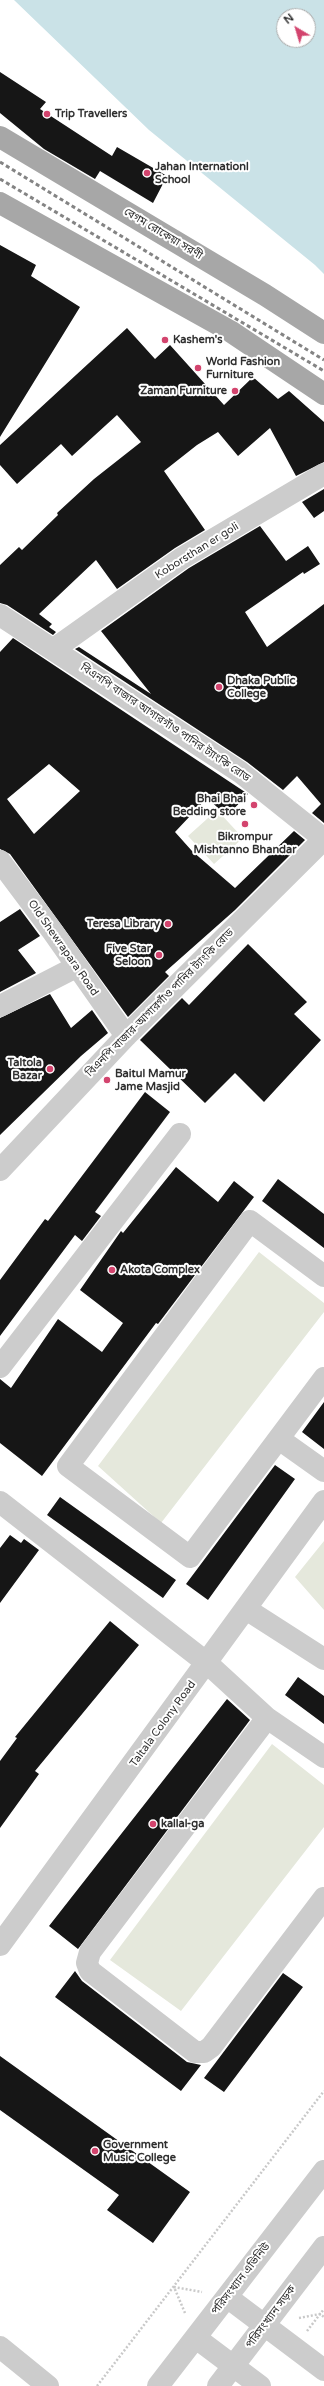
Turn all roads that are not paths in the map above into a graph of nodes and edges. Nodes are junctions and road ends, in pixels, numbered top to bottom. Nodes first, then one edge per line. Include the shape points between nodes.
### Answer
1 (0, 137) edge
2 (0, 203) edge
3 (324, 333) edge
4 (324, 394) edge
5 (324, 474) edge
6 (0, 615) edge
7 (54, 649) junction
8 (324, 839) edge
9 (0, 861) edge
10 (76, 967) junction
11 (0, 1006) edge
12 (126, 1036) junction
13 (180, 1134) dead end
14 (0, 1170) edge
15 (324, 1276) edge
16 (0, 1366) edge
17 (324, 1378) edge
18 (279, 1438) junction
19 (324, 1471) edge
20 (324, 1501) edge
21 (1, 1506) edge
22 (246, 1609) junction
23 (324, 1660) edge
24 (207, 1663) junction
25 (267, 1718) junction
26 (324, 1757) edge
27 (324, 1898) edge
28 (0, 1945) edge
29 (324, 2171) edge
30 (324, 2247) edge
31 (227, 2297) junction
32 (265, 2325) junction
33 (196, 2338) junction
34 (0, 2347) edge
35 (234, 2366) junction
36 (324, 2370) edge
37 (48, 2386) edge
38 (158, 2386) edge
39 (218, 2386) edge
40 (260, 2386) edge

1 - 3 main road, বেগম রোকেয়া সরণী
2 - 4 main road via 230,331
5 - 7 street, Koborsthan er goli via 182,558
6 - 7 street, বিএনপি বাজার আগারগাঁও পানির ট্যাংকি রোড
7 - 8 street, বিএনপি বাজার আগারগাঁও পানির ট্যাংকি রোড via 240,772
8 - 12 street, বিএনপি বাজার-আগারগাঁও পানির ট্যাংকি রোড
9 - 10 street, Old Shewrapara Road
10 - 11 street
10 - 12 street, Old Shewrapara Road
12 - 14 street, বিএনপি বাজার-আগারগাঁও পানির ট্যাংকি রোড
13 - 16 street
15 - 18 street via 250,1221 68,1466 190,1557
17 - 18 street
18 - 19 street
20 - 22 street, Taltala Colony Road
21 - 24 street
22 - 23 street
22 - 24 street, Taltala Colony Road
24 - 25 street
24 - 28 street, Taltala Colony Road
25 - 26 street
25 - 27 street via 90,1952 86,1963 90,1971 195,2052 204,2052 211,2047
29 - 31 street, পরিসংখ্যান এভিনিউ
30 - 32 street, পরিসংখ্যান সড়ক
31 - 32 street
31 - 33 street, পরিসংখ্যান এভিনিউ
32 - 35 street, পরিসংখ্যান সড়ক
32 - 36 street
33 - 35 street
33 - 38 street, পরিসংখ্যান এভিনিউ
34 - 37 street
35 - 39 street, পরিসংখ্যান সড়ক
35 - 40 street

